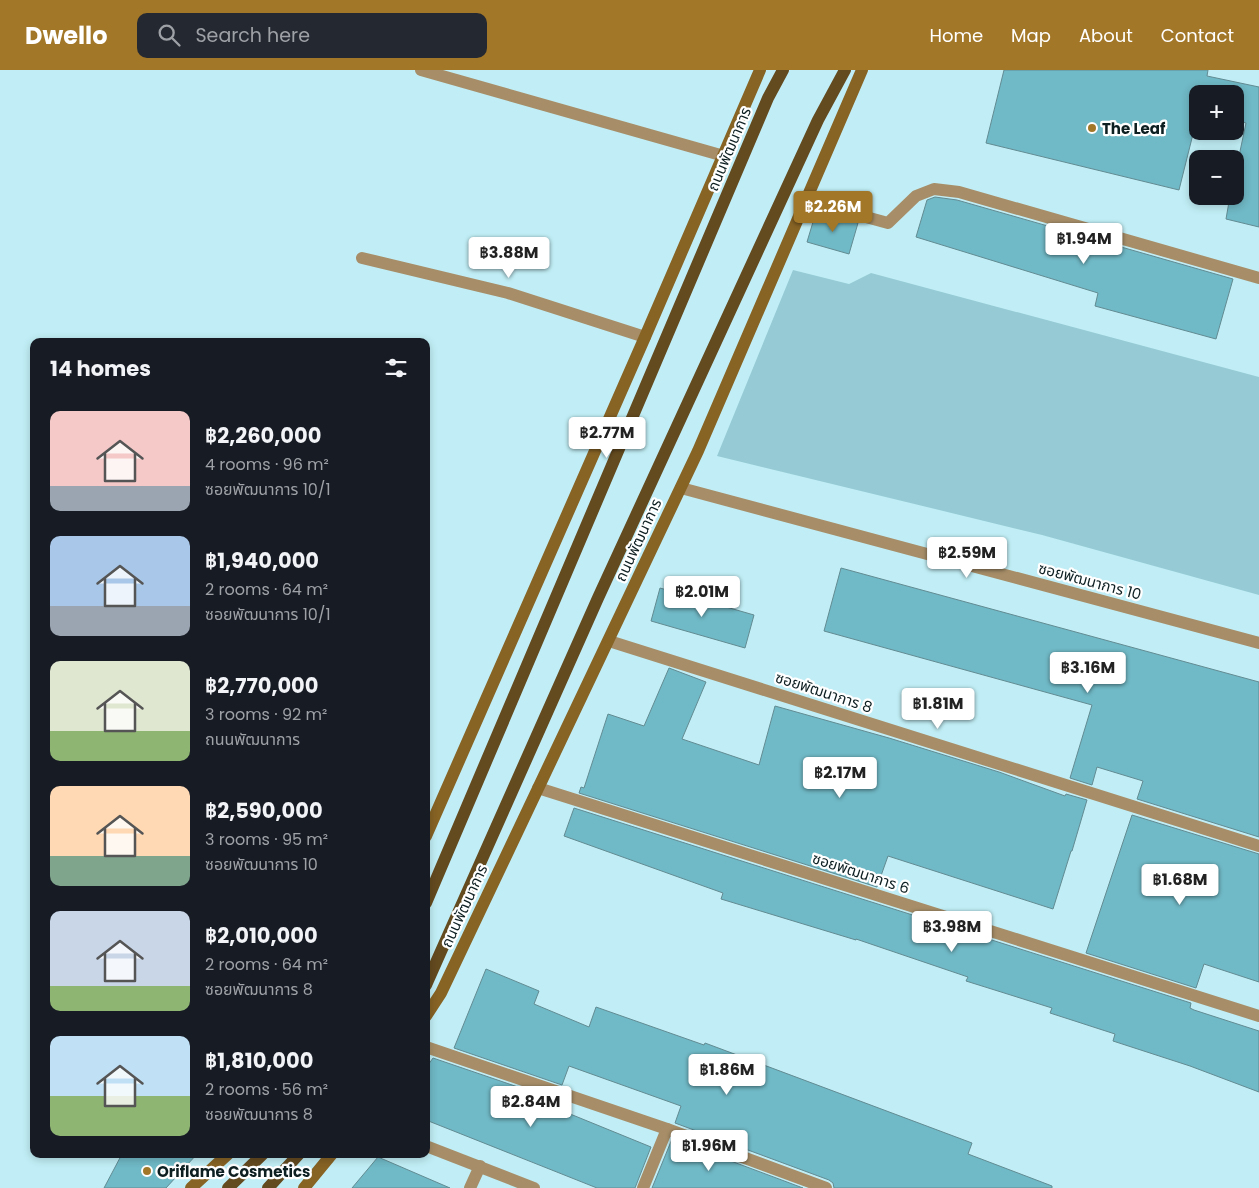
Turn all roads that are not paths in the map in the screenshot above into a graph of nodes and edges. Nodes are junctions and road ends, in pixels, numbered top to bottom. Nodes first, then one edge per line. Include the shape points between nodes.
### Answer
1 (421, 70) edge
2 (760, 70) edge
3 (783, 70) edge
4 (845, 70) edge
5 (862, 70) edge
6 (724, 156) junction
7 (807, 201) junction
8 (362, 258) dead end
9 (1259, 278) edge
10 (645, 337) junction
11 (681, 488) junction
12 (608, 641) junction
13 (1259, 643) edge
14 (538, 788) junction
15 (430, 827) edge
16 (1259, 846) edge
17 (430, 894) edge
18 (430, 976) edge
19 (430, 1010) edge
20 (1259, 1016) edge
21 (430, 1048) edge
22 (667, 1129) junction
23 (430, 1147) edge
24 (224, 1158) edge
25 (259, 1158) edge
26 (295, 1158) edge
27 (329, 1158) edge
28 (480, 1166) junction
29 (191, 1188) edge
30 (228, 1188) edge
31 (268, 1188) edge
32 (304, 1188) edge
33 (470, 1188) edge
34 (534, 1188) edge
35 (643, 1188) edge
36 (826, 1188) edge

1 - 6 street
2 - 6 main road, ถนนพัฒนาการ
3 - 17 main road, ถนนพัฒนาการ via 768,98
4 - 18 main road, ถนนพัฒนาการ via 814,129 598,598
5 - 7 main road, ถนนพัฒนาการ
6 - 10 main road, ถนนพัฒนาการ
7 - 9 street via 888,223 916,196 934,189 959,192
7 - 11 main road, ถนนพัฒนาการ
8 - 10 street via 508,293
10 - 15 main road, ถนนพัฒนาการ
11 - 12 main road, ถนนพัฒนาการ
11 - 13 street, ซอยพัฒนาการ 10
12 - 14 main road, ถนนพัฒนาการ
12 - 16 street, ซอยพัฒนาการ 8
14 - 19 main road, ถนนพัฒนาการ via 441,993
14 - 20 street, ซอยพัฒนาการ 6
21 - 22 street
22 - 35 street
22 - 36 street
23 - 28 street
24 - 29 main road
25 - 30 main road
26 - 31 main road
27 - 32 main road
28 - 33 street
28 - 34 street

